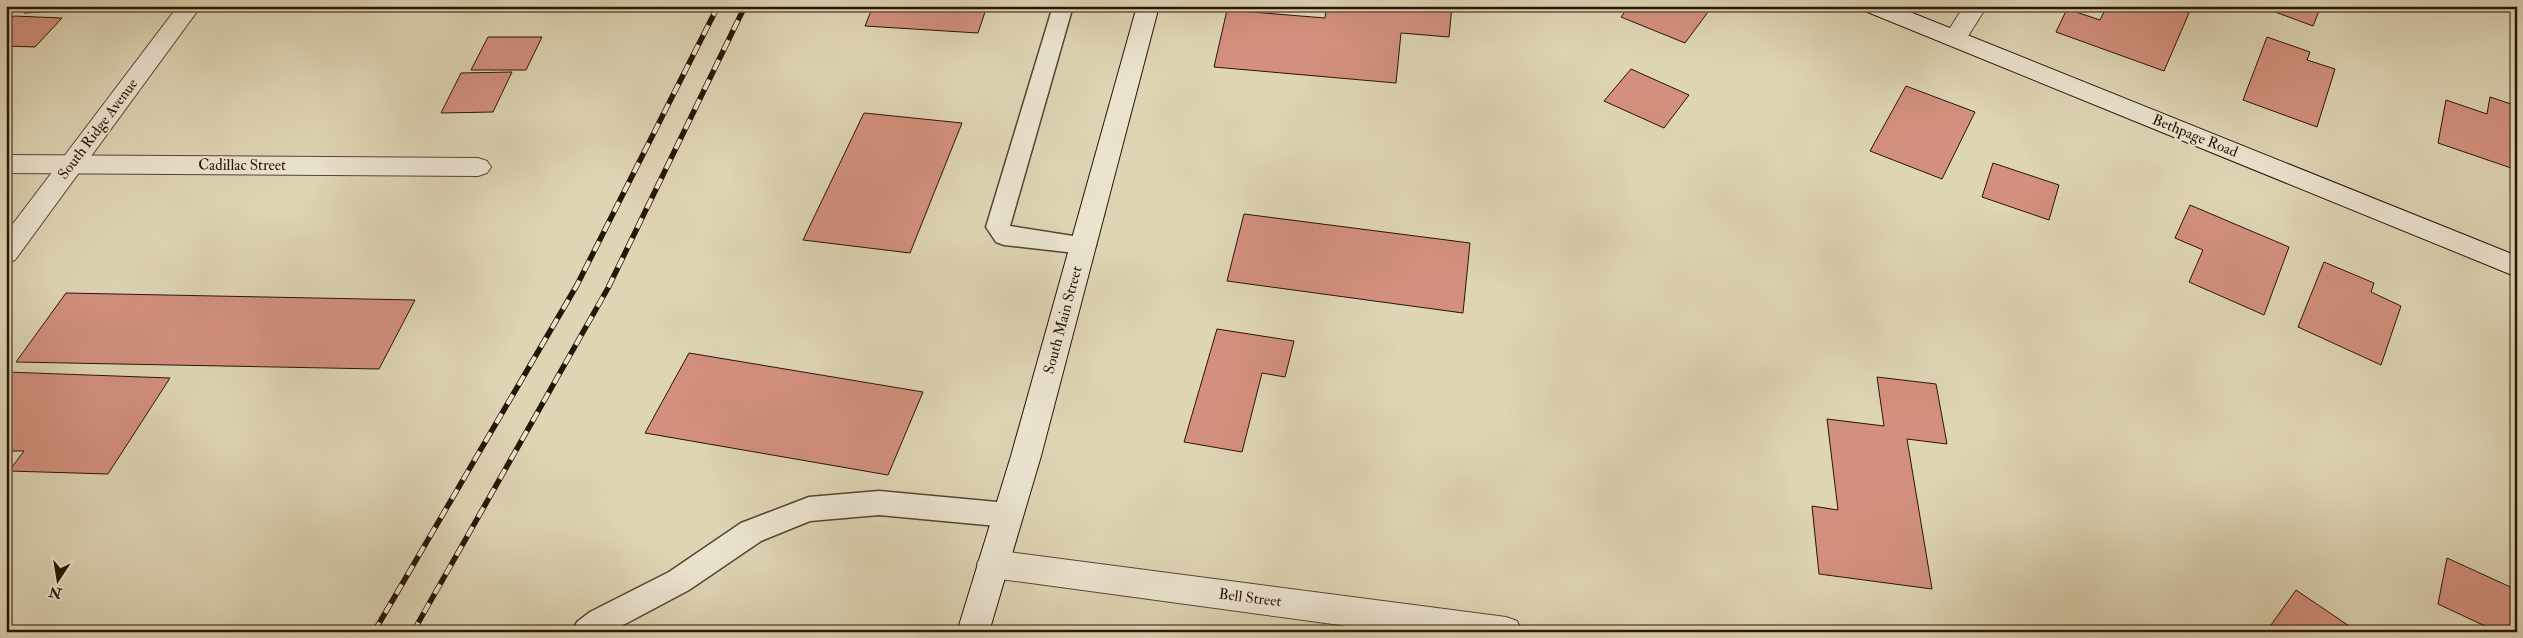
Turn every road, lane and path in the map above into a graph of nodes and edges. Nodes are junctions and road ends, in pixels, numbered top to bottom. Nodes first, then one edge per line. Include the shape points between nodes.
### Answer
1 (190, 6) edge
2 (1063, 6) edge
3 (1148, 6) edge
4 (1873, 6) edge
5 (1976, 6) edge
6 (1955, 39) junction
7 (6, 164) edge
8 (72, 164) junction
9 (478, 167) dead end
10 (1084, 245) junction
11 (6, 253) edge
12 (2517, 267) edge
13 (1008, 515) junction
14 (993, 564) junction
15 (587, 632) edge
16 (973, 632) edge
17 (1506, 632) edge

1 - 8 main road, South Ridge Avenue
2 - 10 lane via 998,227 1004,236
3 - 10 main road, South Main Street
4 - 6 main road, Bethpage Road
5 - 6 main road
6 - 12 main road, Bethpage Road
7 - 8 main road, Cadillac Street
8 - 9 main road, Cadillac Street
8 - 11 main road, South Ridge Avenue
10 - 13 main road, South Main Street
13 - 14 main road, South Main Street
13 - 15 lane via 879,504 809,510 751,532 679,581
14 - 16 main road, South Main Street
14 - 17 main road, Bell Street

